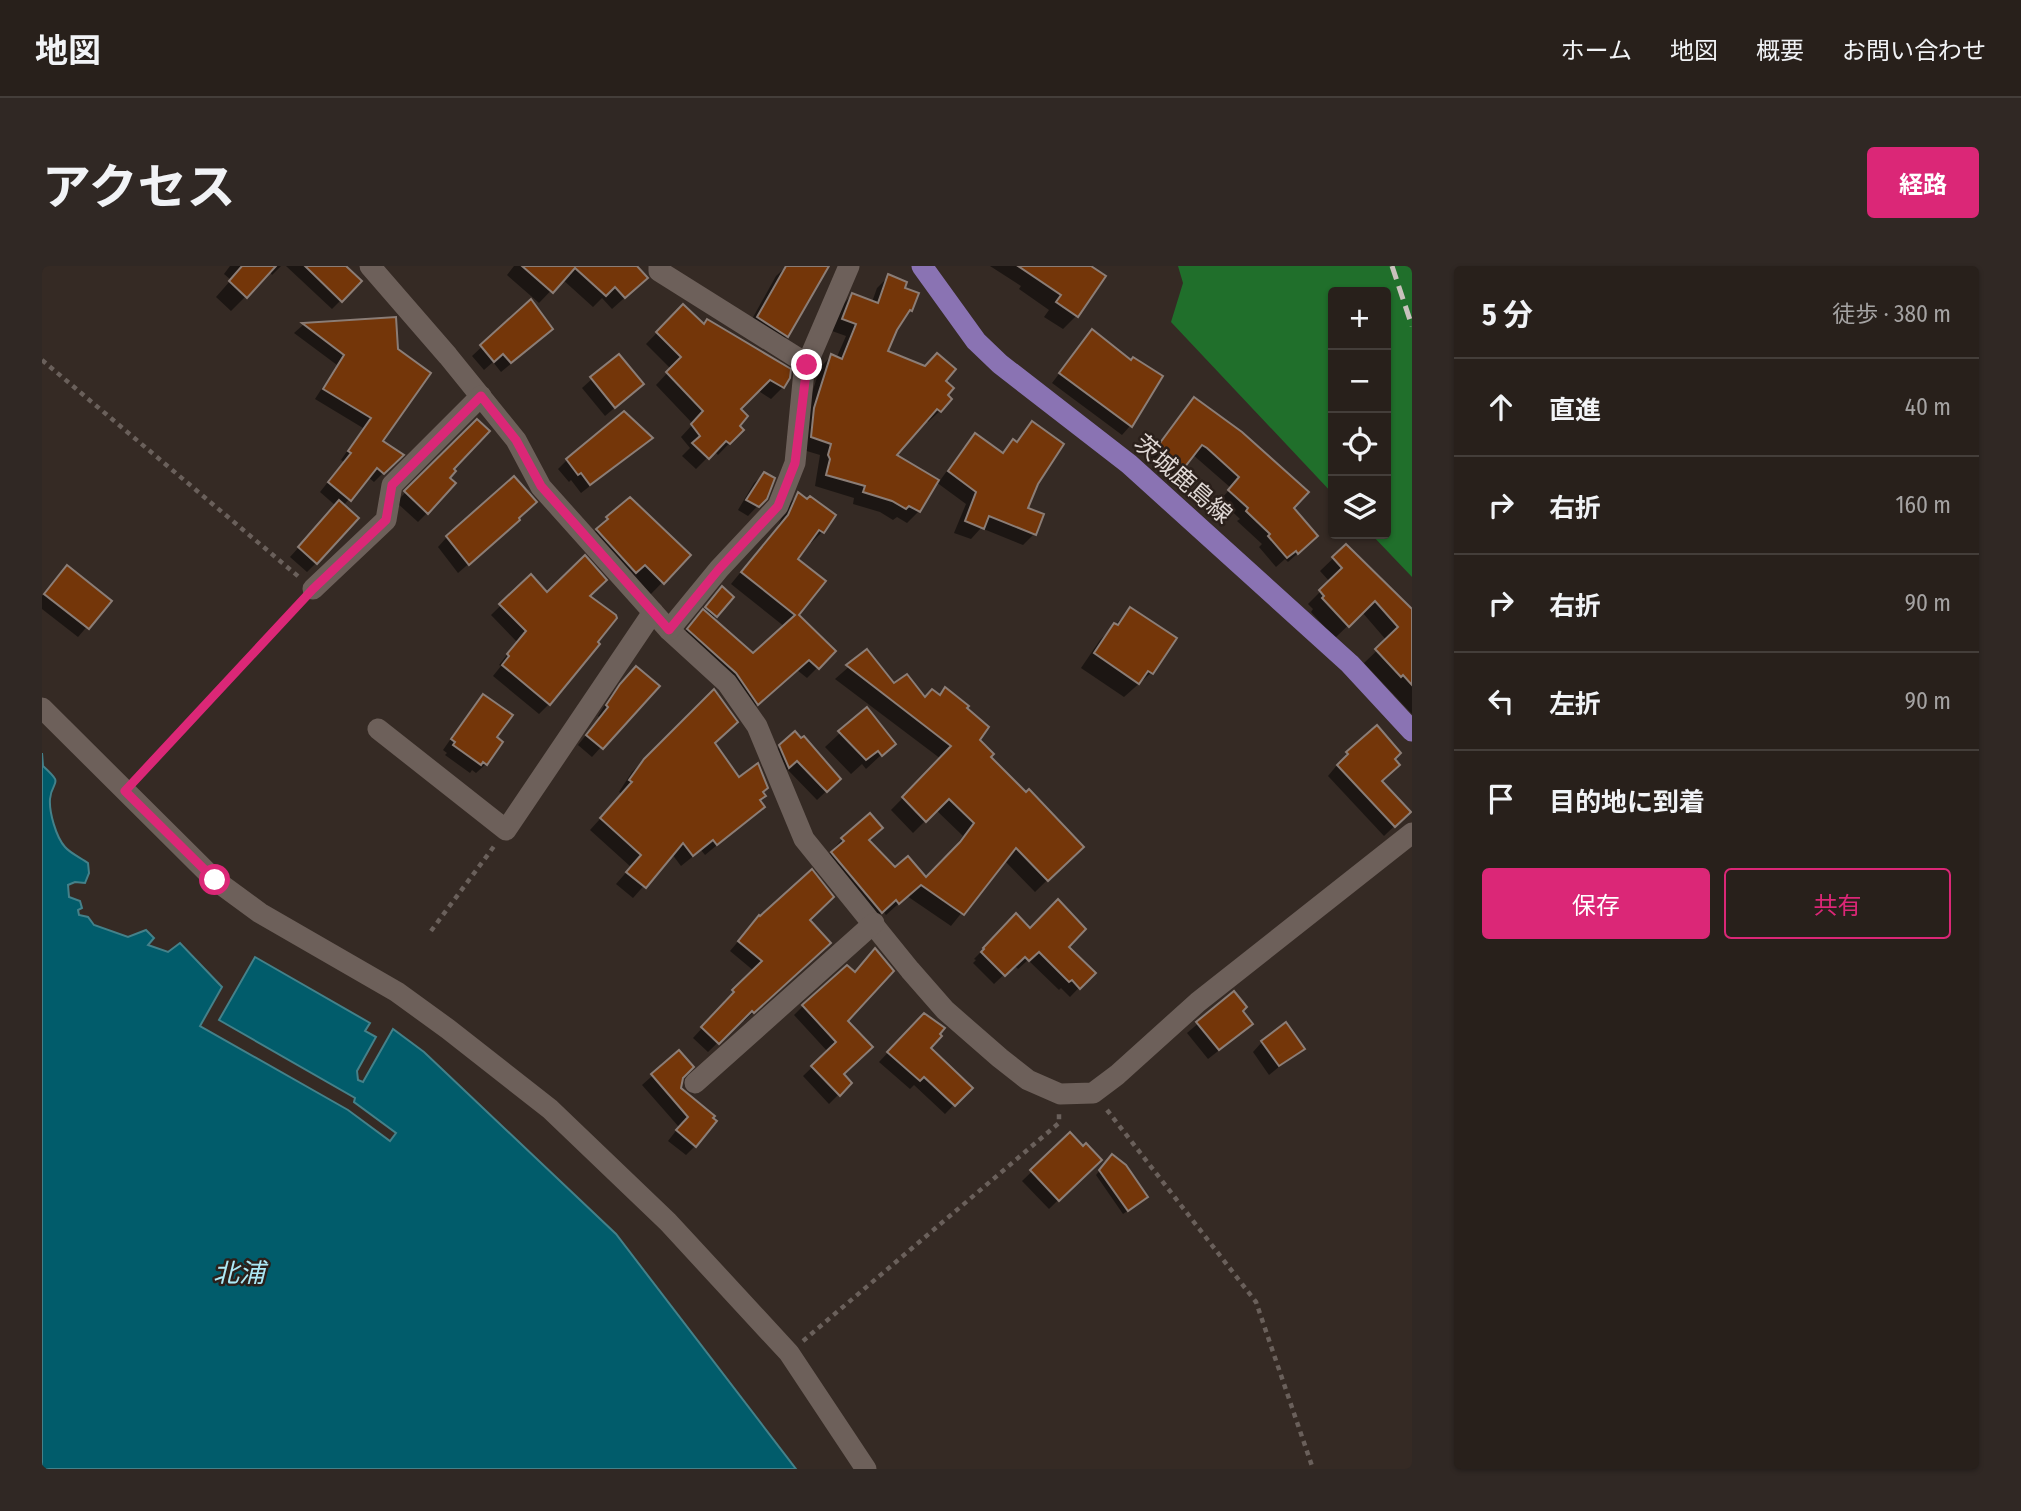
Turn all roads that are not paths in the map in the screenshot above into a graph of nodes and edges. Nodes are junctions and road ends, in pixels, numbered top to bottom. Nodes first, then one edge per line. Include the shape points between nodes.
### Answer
1 (370, 266) edge
2 (659, 266) edge
3 (849, 266) edge
4 (922, 266) edge
5 (807, 365) junction
6 (481, 396) junction
7 (313, 589) road end
8 (653, 612) junction
9 (669, 630) junction
10 (42, 708) edge
11 (378, 729) dead end
12 (1412, 731) edge
13 (1412, 832) edge
14 (874, 923) junction
15 (695, 1083) dead end
16 (866, 1469) edge

1 - 6 street
2 - 5 street via 659,271
3 - 5 street
4 - 12 main road, 茨城鹿島線 via 976,341 1000,364 1129,464 1350,664
5 - 9 street via 795,463 778,506
6 - 7 street via 392,485 386,520
6 - 8 street via 516,440 541,486
8 - 9 street
8 - 11 street via 506,830
9 - 14 street via 727,683 757,726 804,839
10 - 16 street via 215,880 260,913 397,992 550,1109 668,1222 789,1353
13 - 14 street via 1198,1002 1093,1093 1060,1094 1028,1080 945,1010
14 - 15 street

